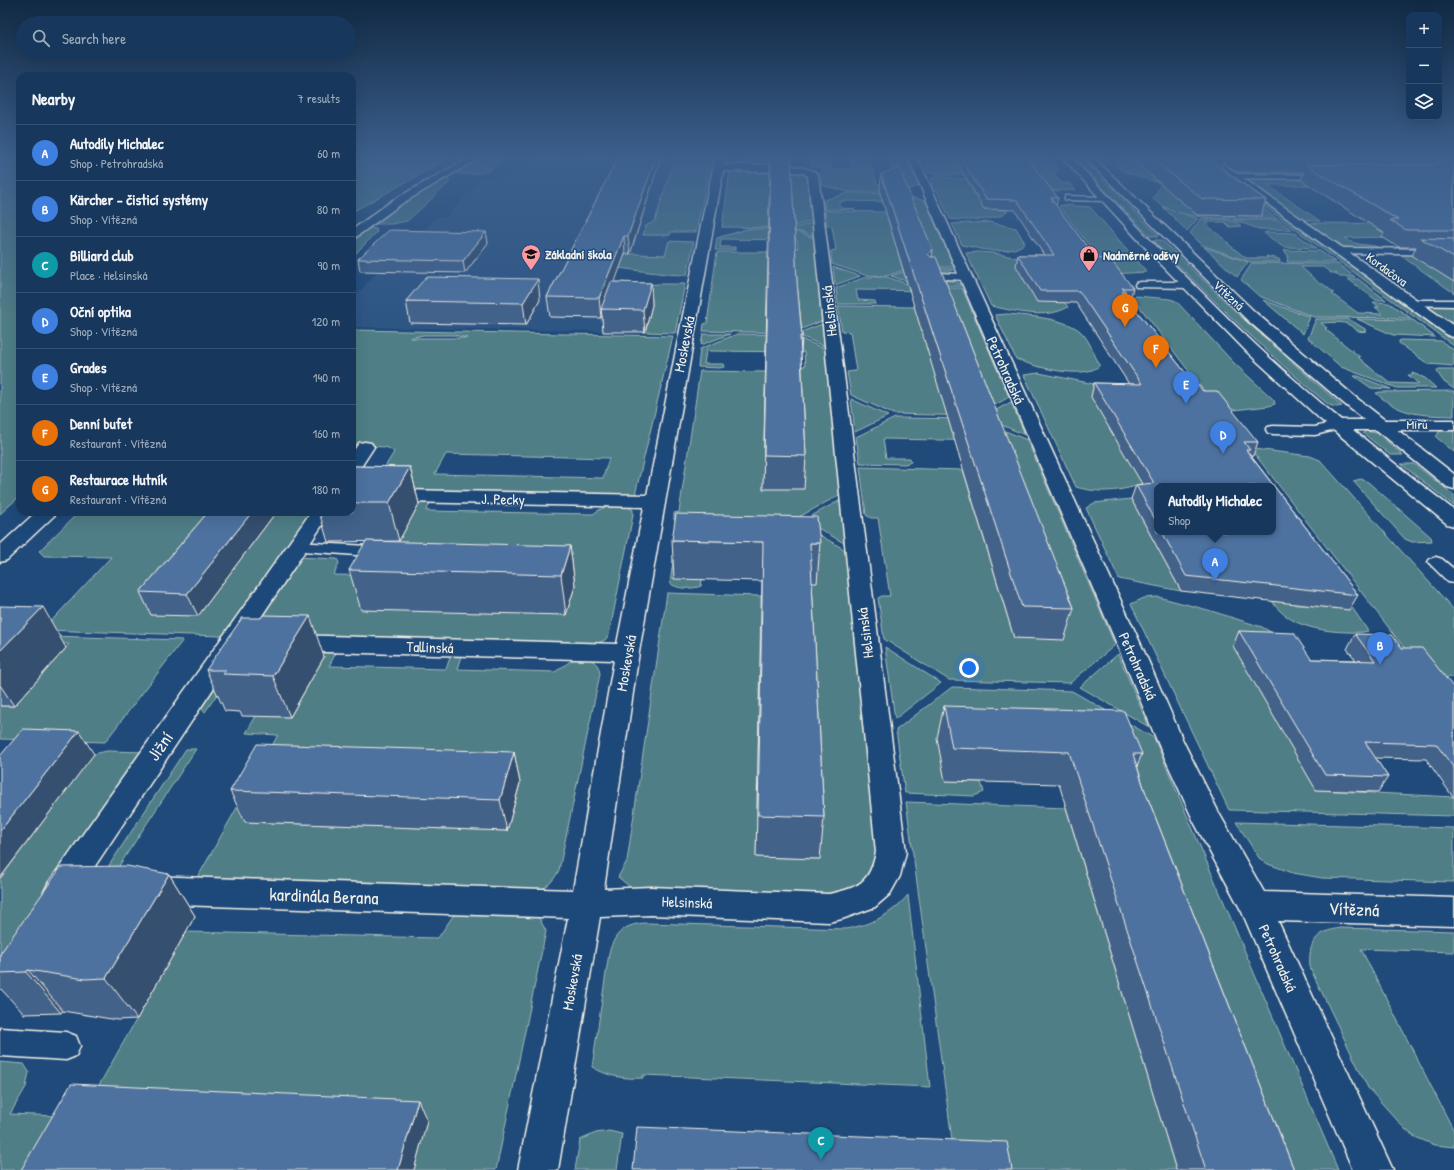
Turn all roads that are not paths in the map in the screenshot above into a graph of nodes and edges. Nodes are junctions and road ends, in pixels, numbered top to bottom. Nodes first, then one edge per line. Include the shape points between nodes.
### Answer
1 (384, 212) edge
2 (709, 212) edge
3 (817, 212) edge
4 (936, 212) edge
5 (1117, 212) edge
6 (1144, 212) edge
7 (1284, 212) edge
8 (356, 232) edge
9 (1339, 251) junction
10 (1454, 252) edge
11 (932, 276) edge
12 (965, 277) junction
13 (1140, 285) dead end
14 (1188, 285) junction
15 (1410, 303) junction
16 (1454, 303) edge
17 (1454, 333) edge
18 (1380, 424) junction
19 (1338, 425) junction
20 (1454, 425) edge
21 (1273, 430) dead end
22 (365, 447) dead end
23 (356, 460) edge
24 (1454, 483) edge
25 (356, 495) edge
26 (654, 501) junction
27 (44, 516) edge
28 (318, 516) edge
29 (1454, 520) edge
30 (296, 547) junction
31 (369, 551) edge
32 (0, 556) edge
33 (1436, 562) dead end
34 (1454, 578) edge
35 (253, 642) junction
36 (627, 652) junction
37 (92, 889) edge
38 (122, 890) edge
39 (586, 904) junction
40 (1255, 906) junction
41 (1454, 912) edge
42 (0, 1042) edge
43 (66, 1046) dead end
44 (538, 1170) edge
45 (1373, 1170) edge

1 - 8 street
2 - 26 street, Moskevská
3 - 39 street, Helsinská via 891,852 890,866 885,879 875,890 862,899 830,908 651,901
4 - 12 street, Petrohradská
5 - 14 street, Vítězná
6 - 18 street, Vítězná via 1251,316
7 - 9 street, Kordačova
9 - 10 lane
9 - 15 street, Kordačova
11 - 12 lane
12 - 40 street, Petrohradská via 1171,744 1209,822
13 - 14 lane
14 - 19 street, Vítězná via 1253,350
15 - 16 lane
15 - 17 street, Kordačova
18 - 19 street
18 - 20 street, Míru
18 - 24 street, Vítězná
19 - 21 lane via 1315,431
19 - 29 street, Vítězná
22 - 23 street
25 - 26 street, J. Pecky
26 - 36 street, Moskevská
27 - 32 street
28 - 30 street, Jižní
30 - 31 lane
30 - 35 street, Jižní
33 - 34 lane
35 - 36 street, Tallinská
35 - 37 street, Jižní via 54,901
36 - 39 street, Moskevská
38 - 39 street, kardinála Berana
39 - 44 street, Moskevská
40 - 41 street, Vítězná
40 - 45 street, Petrohradská
42 - 43 lane

